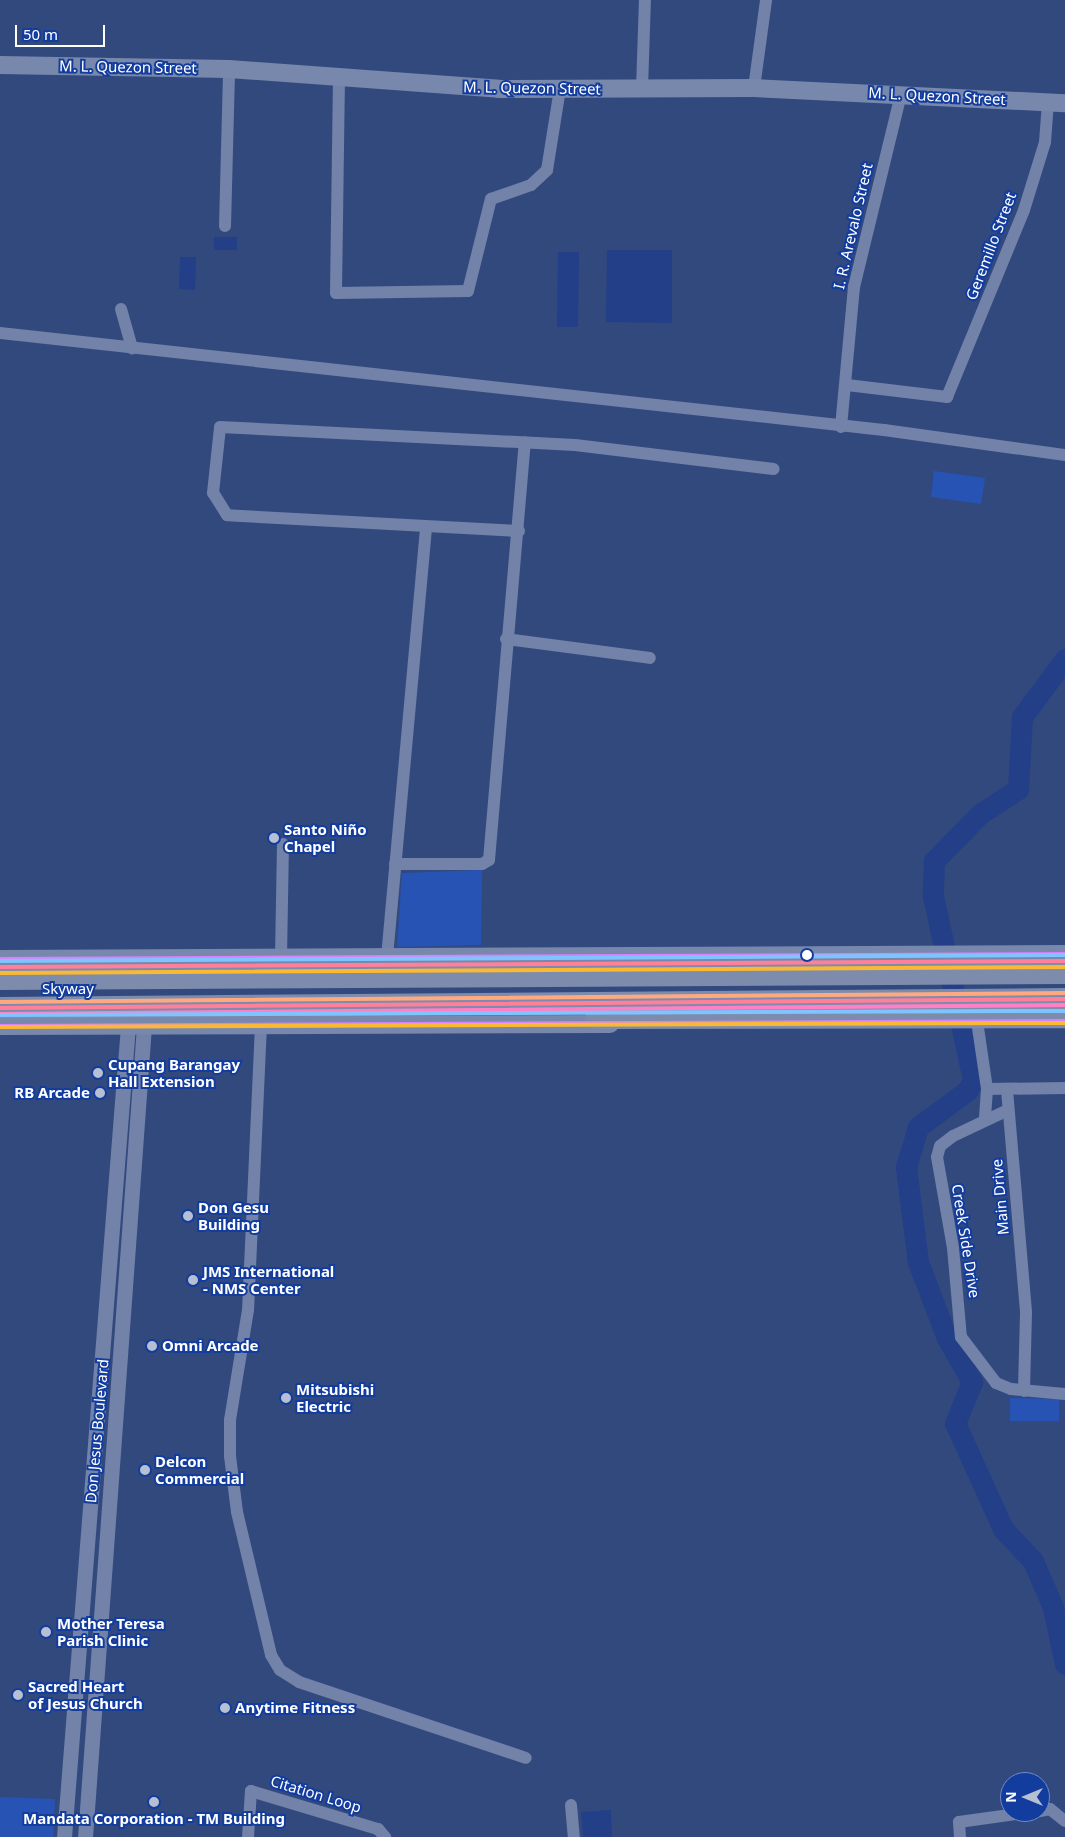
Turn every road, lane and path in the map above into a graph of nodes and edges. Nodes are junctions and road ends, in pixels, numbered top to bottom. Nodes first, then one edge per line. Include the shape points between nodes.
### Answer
1 (645, 0) edge
2 (766, 0) edge
3 (0, 65) edge
4 (229, 69) junction
5 (339, 78) junction
6 (754, 88) junction
7 (560, 89) junction
8 (642, 89) junction
9 (901, 94) junction
10 (1057, 103) edge
11 (225, 226) dead end
12 (121, 309) dead end
13 (0, 333) edge
14 (132, 348) junction
15 (847, 385) junction
16 (841, 427) junction
17 (525, 442) junction
18 (1065, 455) edge
19 (774, 469) dead end
20 (426, 528) junction
21 (519, 531) junction
22 (506, 639) junction
23 (650, 658) dead end
24 (283, 844) dead end
25 (396, 864) junction
26 (1065, 954) edge
27 (388, 957) junction
28 (281, 958) junction
29 (0, 959) edge
30 (1065, 961) edge
31 (947, 964) junction
32 (0, 967) edge
33 (1065, 973) edge
34 (0, 979) edge
35 (1065, 984) edge
36 (0, 990) edge
37 (1065, 994) edge
38 (1065, 999) edge
39 (0, 1000) edge
40 (0, 1008) edge
41 (960, 1013) junction
42 (1065, 1016) edge
43 (0, 1020) edge
44 (1065, 1021) edge
45 (261, 1025) junction
46 (0, 1026) edge
47 (136, 1026) junction
48 (1065, 1088) edge
49 (987, 1090) junction
50 (1007, 1090) junction
51 (1008, 1110) junction
52 (985, 1118) junction
53 (108, 1286) junction
54 (126, 1288) junction
55 (1024, 1391) junction
56 (1065, 1394) edge
57 (526, 1758) dead end
58 (571, 1805) dead end
59 (1050, 1810) edge
60 (1000, 1816) edge
61 (1065, 1821) edge
62 (64, 1837) edge
63 (85, 1837) edge
64 (248, 1837) edge
65 (385, 1837) edge
66 (574, 1837) edge
67 (960, 1837) edge

1 - 8 street
2 - 6 street
3 - 4 main road, M. L. Quezon Street
4 - 5 main road, M. L. Quezon Street
4 - 11 street
5 - 7 main road, M. L. Quezon Street
5 - 7 street via 336,293 468,291 491,199 531,185 547,170
6 - 8 main road, M. L. Quezon Street
6 - 9 main road, M. L. Quezon Street
7 - 8 main road, M. L. Quezon Street
9 - 10 main road, M. L. Quezon Street
9 - 15 street, I. R. Arevalo Street via 854,286
10 - 15 street, Geremillo Street via 1024,210 947,397
12 - 14 street
13 - 14 street
14 - 16 street
15 - 16 street, I. R. Arevalo Street
16 - 18 street
17 - 19 street
17 - 20 street via 220,426 214,493 227,514
17 - 21 street
20 - 21 street
20 - 25 street
21 - 22 street
22 - 23 street
22 - 25 street via 489,860 482,864
24 - 28 street
25 - 27 street
26 - 31 main road
27 - 28 main road
27 - 31 main road
28 - 29 main road
30 - 32 highway
31 - 33 highway
31 - 34 highway
35 - 36 highway, Skyway
37 - 39 highway, Skyway
38 - 41 highway
40 - 41 highway
41 - 44 main road
41 - 45 main road
41 - 49 street
42 - 43 highway
45 - 47 main road
45 - 57 street via 248,1310 230,1420 230,1456 237,1512 271,1655 280,1670 299,1682
46 - 47 main road
47 - 53 street, Don Jesus Boulevard
47 - 54 street, Don Jesus Boulevard
48 - 50 street
49 - 50 street
49 - 52 street
50 - 51 street, Main Drive
51 - 52 street, Creek Side Drive
51 - 55 street, Main Drive via 1026,1313
52 - 55 street, Creek Side Drive via 953,1136 937,1157 954,1248 962,1337 996,1383
53 - 54 street
53 - 62 street, Don Jesus Boulevard
54 - 63 street, Don Jesus Boulevard
55 - 56 street, Creek Side Drive
58 - 66 street
59 - 61 street
60 - 67 street via 959,1822
64 - 65 street, Citation Loop via 251,1791 378,1829

